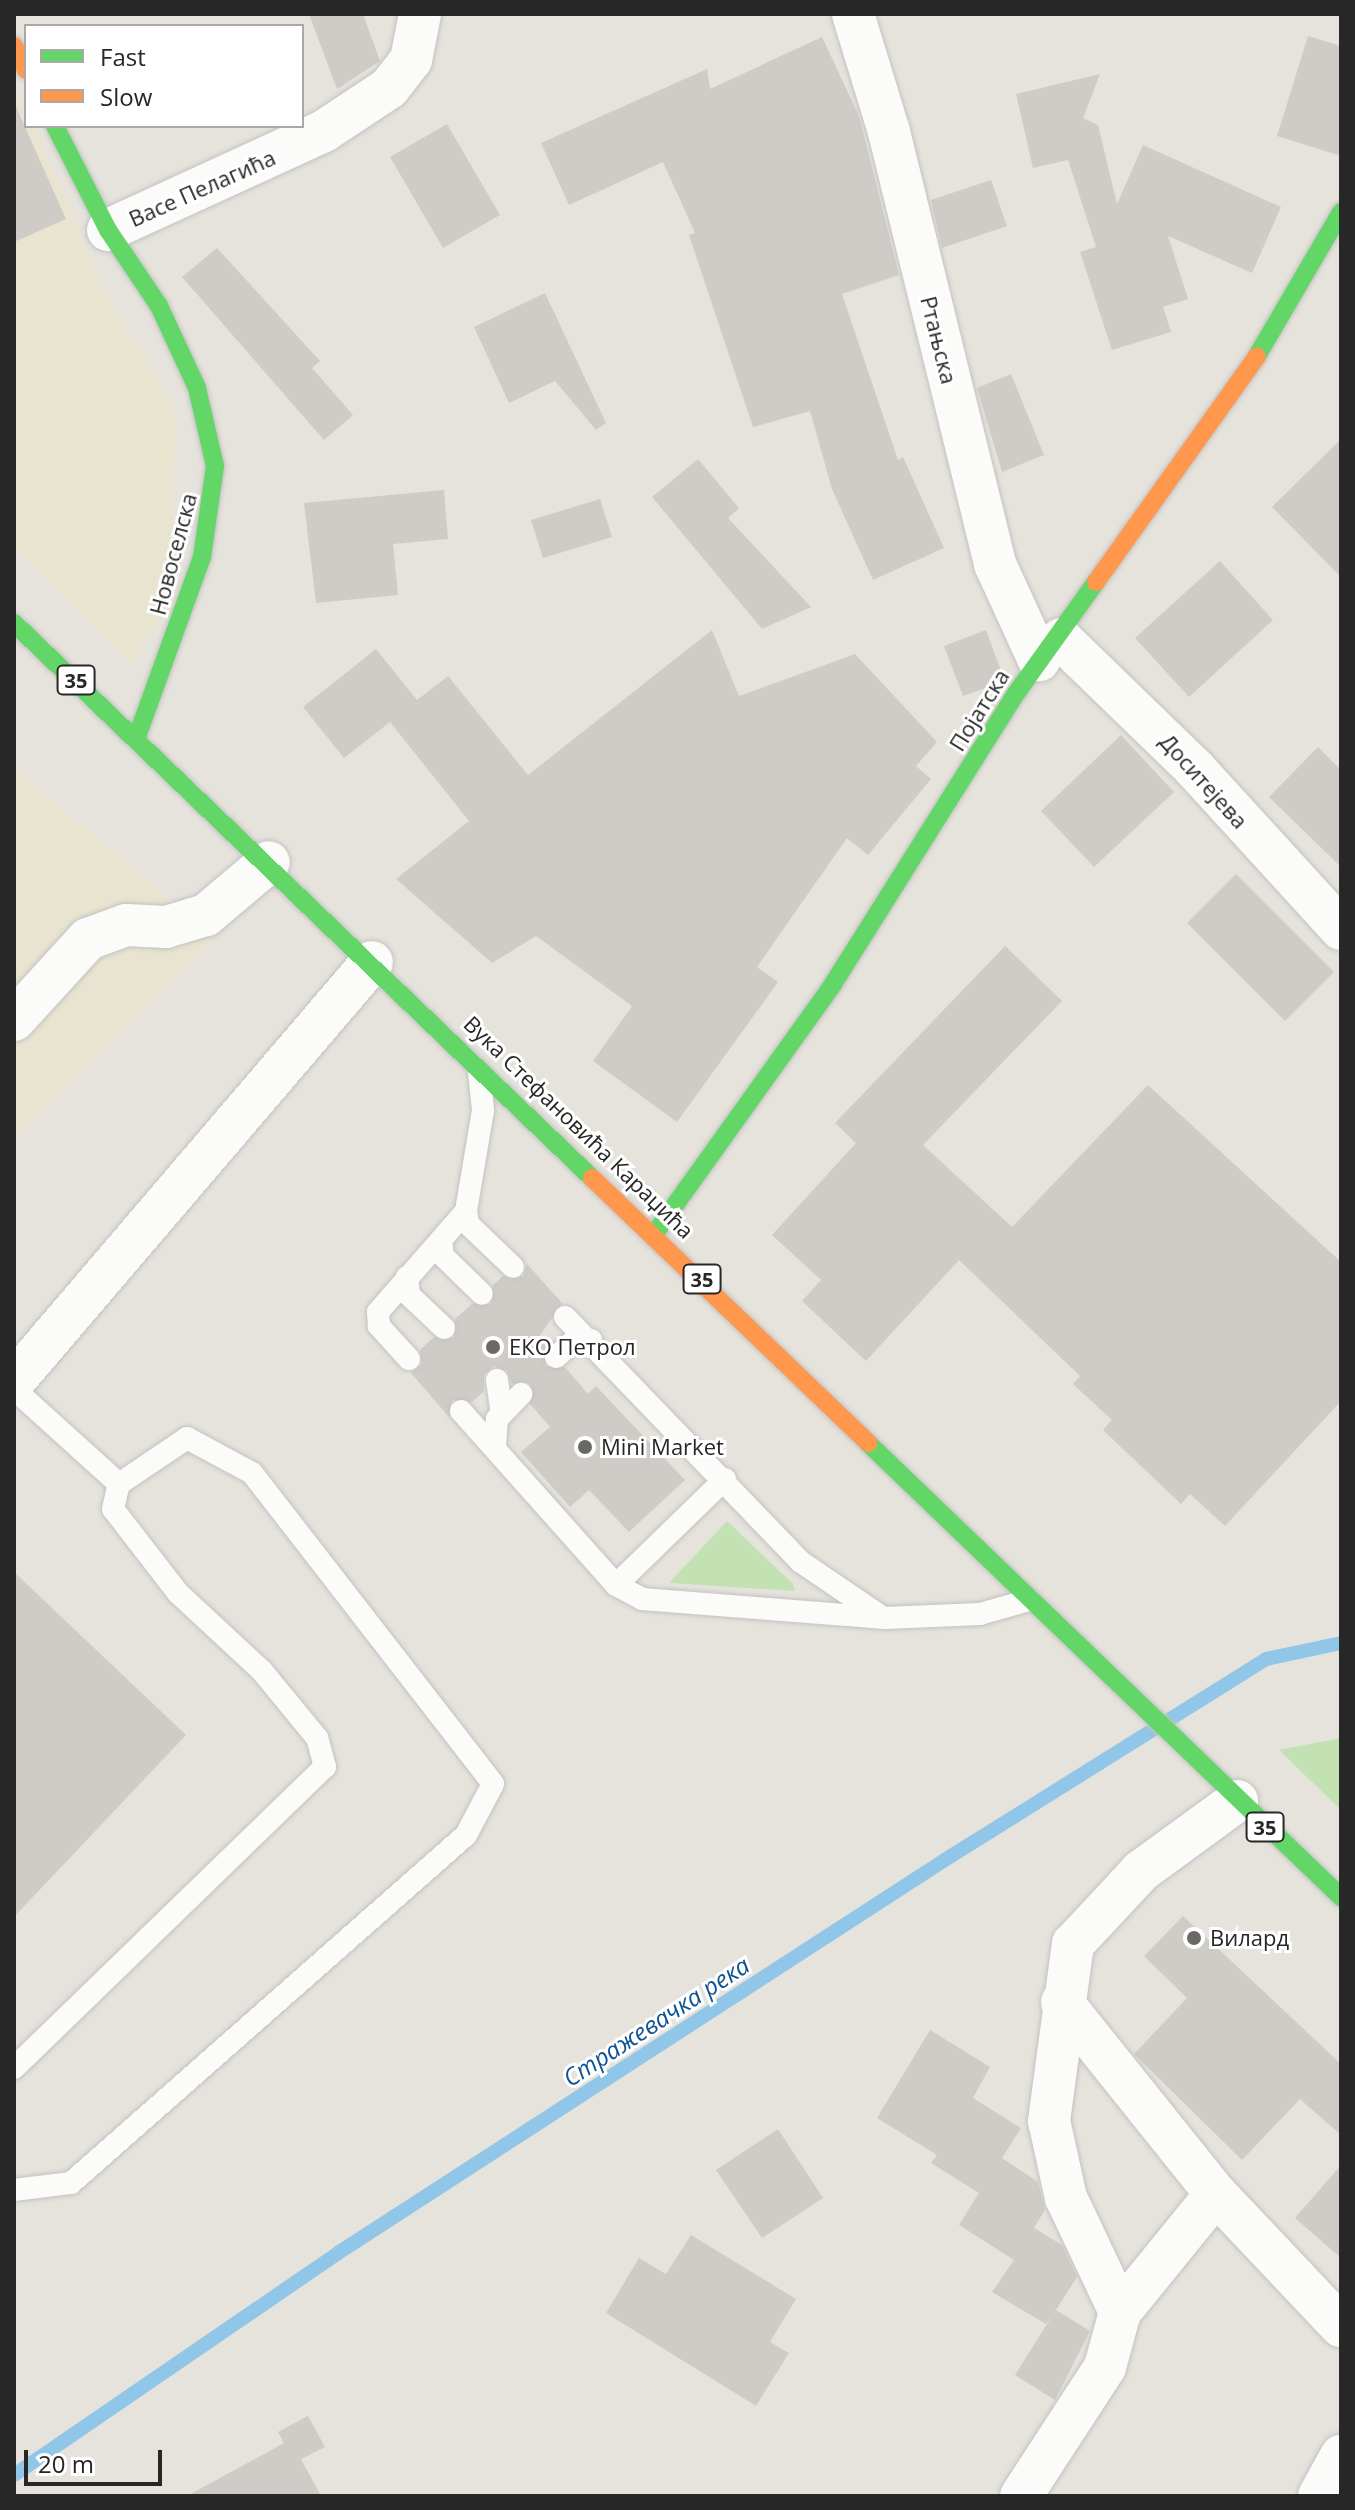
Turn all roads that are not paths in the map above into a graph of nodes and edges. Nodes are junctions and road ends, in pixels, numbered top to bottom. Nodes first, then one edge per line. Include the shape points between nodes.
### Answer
1 (420, 14) edge
2 (853, 14) edge
3 (14, 46) edge
4 (24, 66) edge
5 (56, 128) edge
6 (1341, 212) edge
7 (108, 230) junction
8 (14, 623) edge
9 (1050, 650) junction
10 (137, 737) junction
11 (269, 862) junction
12 (1341, 929) edge
13 (372, 962) junction
14 (14, 1020) edge
15 (475, 1061) junction
16 (466, 1211) junction
17 (655, 1233) junction
18 (441, 1240) junction
19 (513, 1267) dead end
20 (407, 1277) junction
21 (482, 1294) dead end
22 (444, 1328) dead end
23 (591, 1340) junction
24 (409, 1359) dead end
25 (14, 1381) edge
26 (508, 1385) dead end
27 (14, 1389) edge
28 (499, 1416) junction
29 (495, 1446) junction
30 (725, 1479) junction
31 (119, 1484) junction
32 (616, 1585) junction
33 (1029, 1600) junction
34 (885, 1618) junction
35 (1237, 1801) junction
36 (1341, 1897) edge
37 (1062, 2002) junction
38 (14, 2068) edge
39 (14, 2190) edge
40 (1216, 2194) junction
41 (1120, 2312) junction
42 (1341, 2326) edge
43 (1341, 2456) edge
44 (1021, 2496) edge
45 (1319, 2496) edge

1 - 7 street, Васе Пелагића via 411,60 389,88 324,131
2 - 9 street, Ртањска via 889,132 995,564
3 - 4 street
5 - 7 street, Новоселска
6 - 9 street, Појатска via 1259,353
7 - 10 street, Новоселска via 159,306 197,388 215,466 202,557
8 - 10 street, Вука Стефановића Караџића / 35
9 - 12 street, Доситејева via 1195,769
9 - 17 street, Појатска via 833,984
10 - 11 street, Вука Стефановића Караџића / 35
11 - 13 street, Вука Стефановића Караџића / 35
11 - 14 street via 206,915 166,927 126,925 88,939
13 - 15 street, Вука Стефановића Караџића / 35
13 - 25 street
15 - 16 lane via 483,1110
15 - 17 street, Вука Стефановића Караџића / 35
16 - 18 lane
16 - 19 lane via 468,1224
17 - 33 street, Вука Стефановића Караџића / 35
18 - 20 lane
18 - 21 lane via 443,1256
20 - 22 lane via 409,1295
20 - 24 lane via 377,1320
23 - 23 lane via 565,1316 560,1349
23 - 30 lane
26 - 28 lane
27 - 31 lane
28 - 29 lane
28 - 29 lane via 463,1414
29 - 32 lane
30 - 32 lane
30 - 34 lane via 801,1562
31 - 38 lane via 113,1509 129,1533 178,1593 271,1682 317,1738 325,1767
31 - 39 lane via 187,1438 252,1473 493,1784 466,1835 71,2183
32 - 34 lane via 665,1604
33 - 34 lane via 980,1614
33 - 35 street, Вука Стефановића Караџића / 35
35 - 36 street, 35
35 - 37 street via 1141,1871 1073,1944
37 - 40 street
37 - 41 street via 1049,2121 1066,2198
40 - 41 street
40 - 42 street
41 - 44 street via 1105,2367
43 - 45 street

